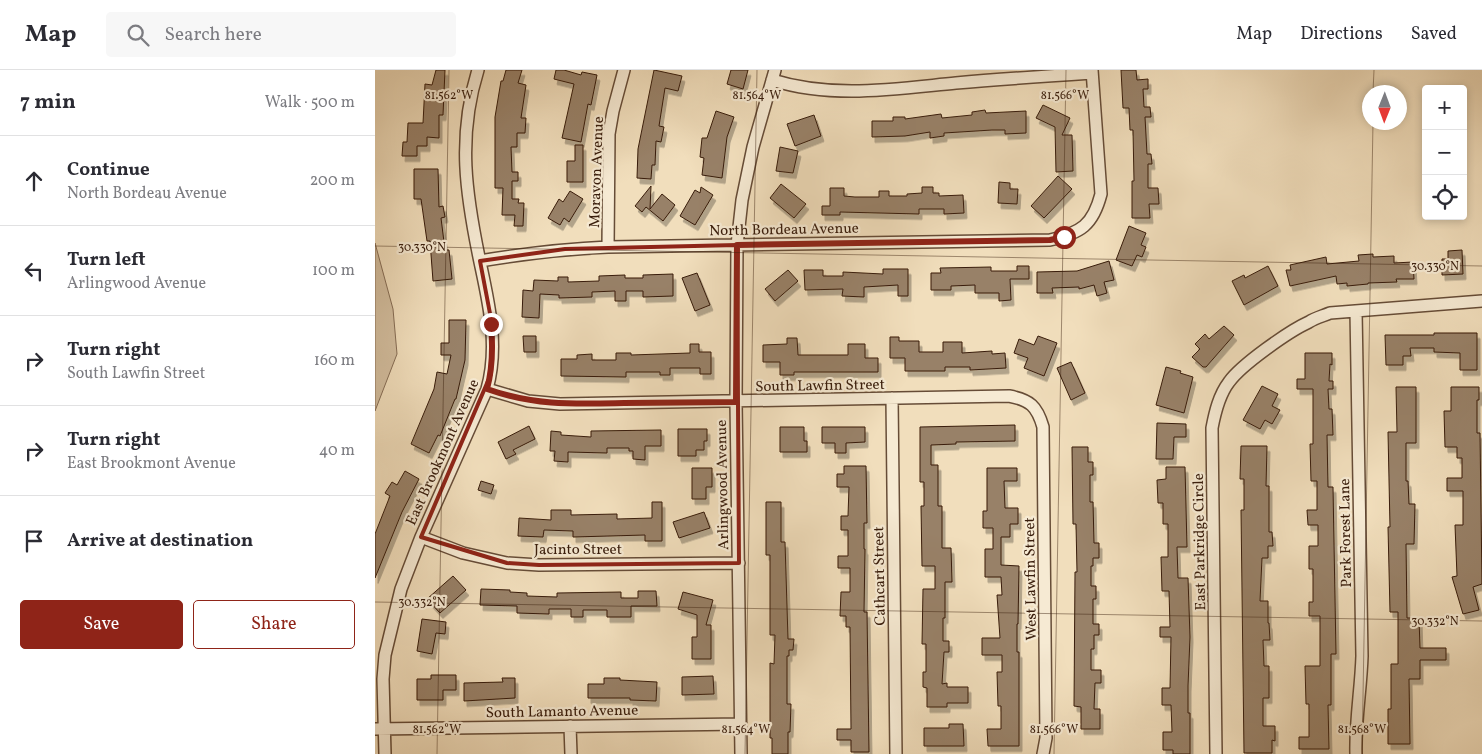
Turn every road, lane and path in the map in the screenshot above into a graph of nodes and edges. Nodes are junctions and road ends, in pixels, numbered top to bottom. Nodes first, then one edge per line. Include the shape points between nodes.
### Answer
1 (478, 70) edge
2 (624, 70) edge
3 (1092, 71) edge
4 (773, 75) edge
5 (737, 245) junction
6 (608, 247) junction
7 (480, 261) junction
8 (1482, 301) edge
9 (1356, 311) junction
10 (487, 389) junction
11 (892, 398) junction
12 (736, 402) junction
13 (1033, 406) joint
14 (421, 537) junction
15 (739, 563) junction
16 (741, 724) junction
17 (570, 726) junction
18 (379, 729) edge
19 (385, 754) edge
20 (571, 754) edge
21 (741, 754) edge
22 (896, 754) edge
23 (1043, 754) edge
24 (1216, 754) edge
25 (1356, 754) edge

1 - 7 street, East Brookmont Avenue via 464,142 468,200
2 - 6 street, Moravon Avenue via 609,134
3 - 4 street via 878,92 802,88
3 - 5 street, North Bordeau Avenue via 1101,194 1097,211 1077,231 1050,240
4 - 5 street, Arlingwood Avenue via 753,147
5 - 6 street, North Bordeau Avenue
5 - 12 street, Arlingwood Avenue
6 - 7 street, North Bordeau Avenue via 518,254
7 - 10 street, East Brookmont Avenue via 492,332 493,355
8 - 9 street, East Parkridge Circle
9 - 24 street, East Parkridge Circle via 1330,313 1308,322 1265,351 1229,381 1215,413 1212,428
9 - 25 street, Park Forest Lane via 1362,656 1355,722
10 - 12 street, South Lawfin Street via 528,401 560,404
10 - 14 street, East Brookmont Avenue
11 - 12 street, South Lawfin Street
11 - 13 street, South Lawfin Street via 1009,396 1023,399
11 - 22 street, Cathcart Street
12 - 15 street, Arlingwood Avenue
13 - 23 street, West Lawfin Street via 1040,414 1043,427 1046,738
14 - 15 street, Jacinto Street via 463,553 507,563
14 - 18 street, East Brookmont Avenue via 389,632
15 - 16 street, Arlingwood Avenue
16 - 17 street, South Lamanto Avenue
16 - 21 street, Arlingwood Avenue
17 - 18 street, South Lamanto Avenue
17 - 20 street
18 - 19 street, East Brookmont Avenue

